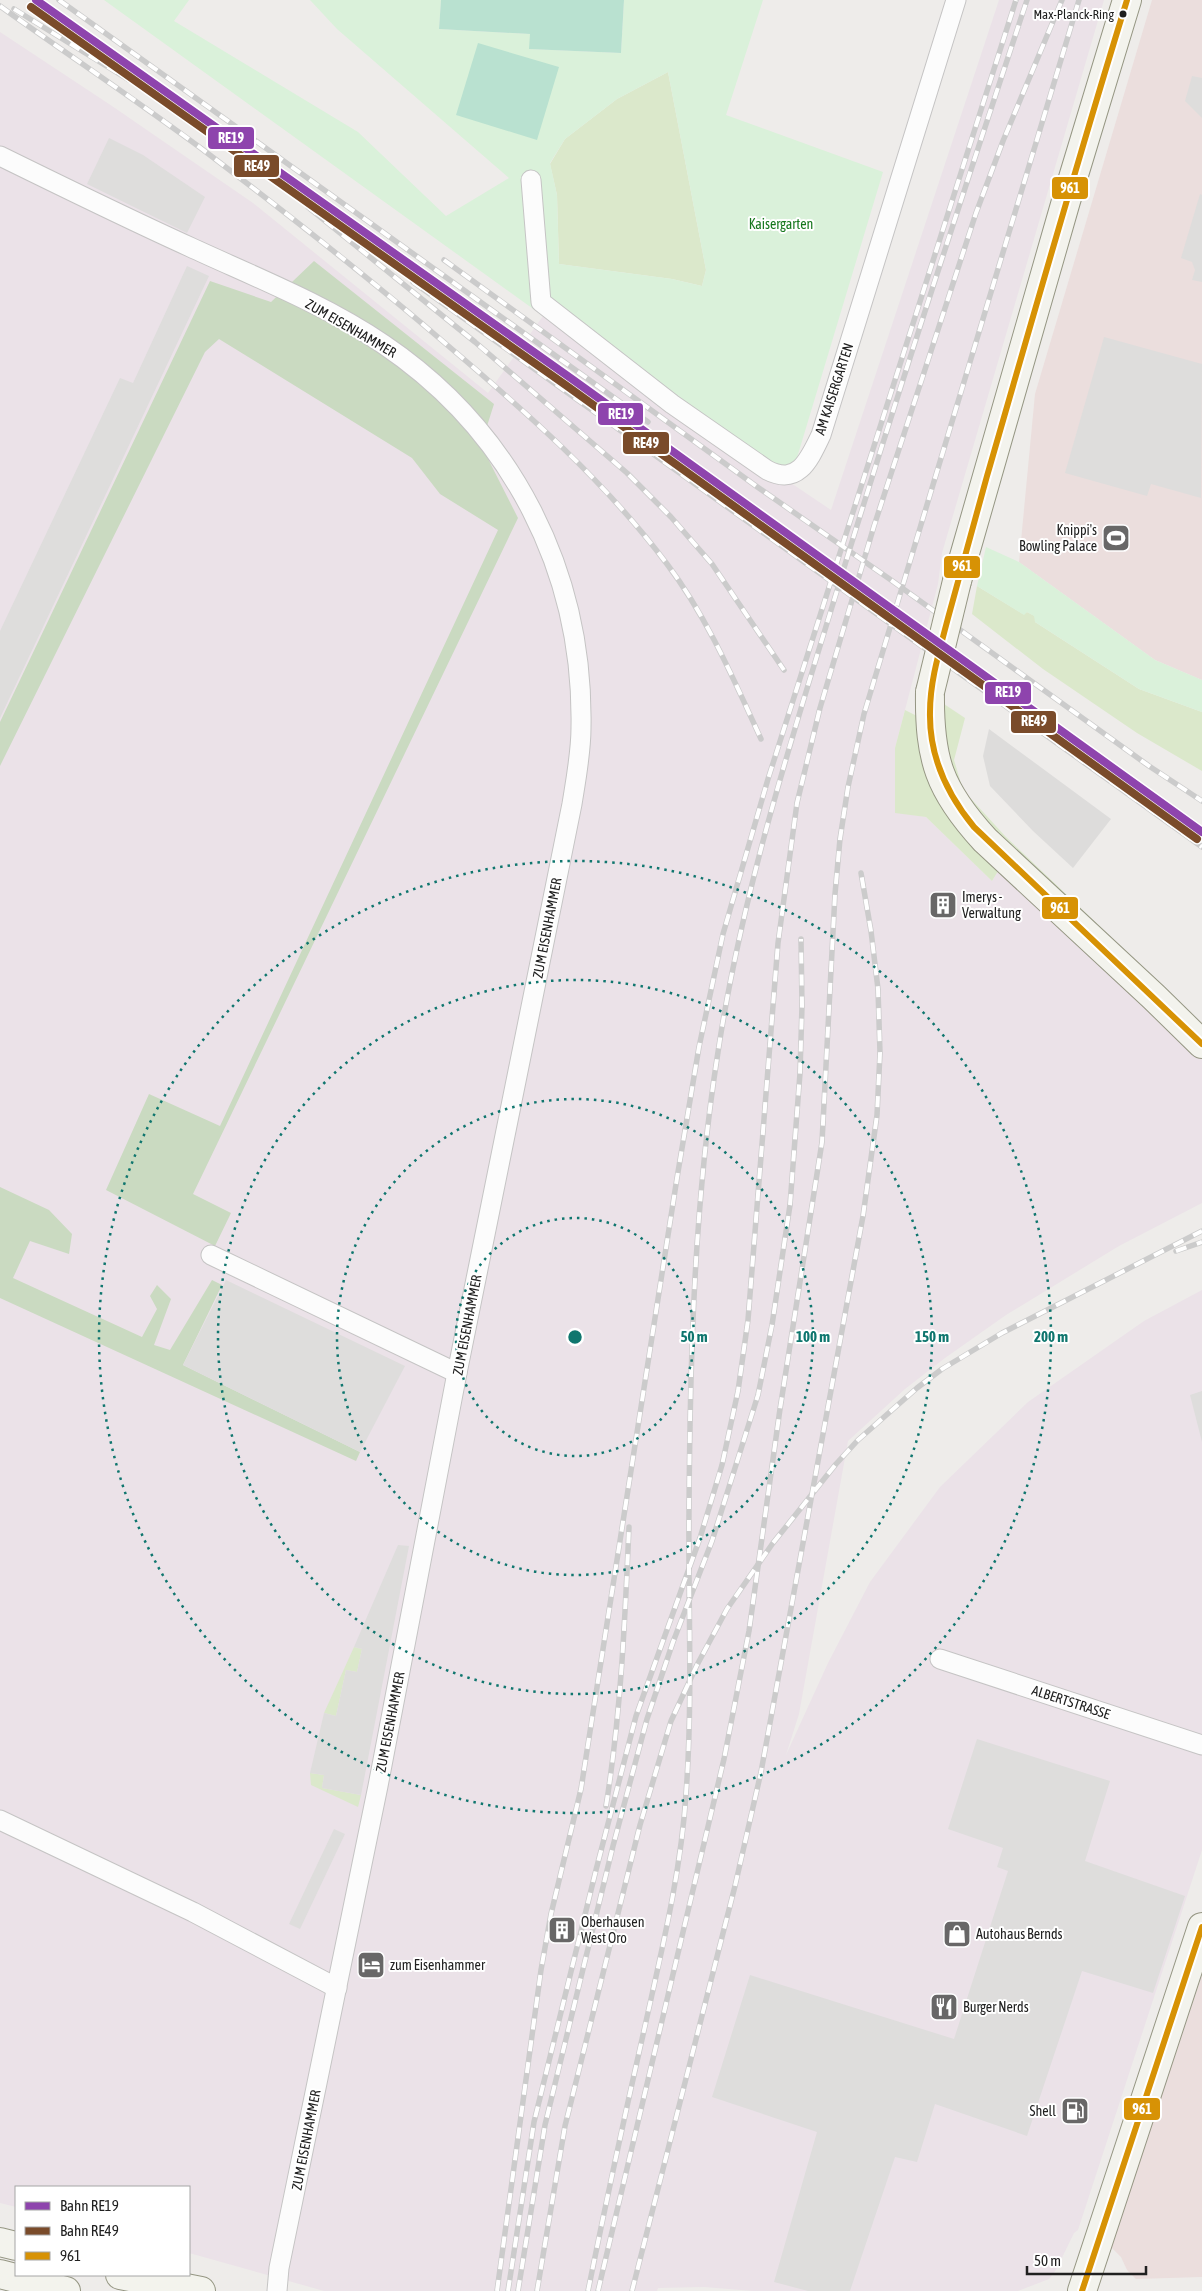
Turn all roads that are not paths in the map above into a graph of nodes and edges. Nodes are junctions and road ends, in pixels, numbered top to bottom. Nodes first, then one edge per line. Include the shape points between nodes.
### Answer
1 (956, 0) edge
2 (1127, 0) edge
3 (0, 156) edge
4 (531, 180) dead end
5 (1202, 1044) edge
6 (211, 1255) dead end
7 (458, 1373) junction
8 (940, 1659) dead end
9 (1202, 1745) edge
10 (0, 1820) edge
11 (1202, 1927) edge
12 (336, 1988) junction
13 (0, 2242) edge
14 (15, 2246) edge
15 (0, 2274) edge
16 (125, 2276) edge
17 (66, 2291) edge
18 (201, 2291) edge
19 (277, 2291) edge
20 (1082, 2291) edge

1 - 4 street, AM KAISERGARTEN via 821,435 794,474 788,476 767,470 672,404 540,302
2 - 5 main road, bridge via 957,581 930,692 930,722 935,760 948,792 965,818
3 - 7 street, ZUM EISENHAMMER via 254,275 342,319 383,344 424,374 479,430 517,482 554,561 575,640 581,700 580,748 572,804
6 - 7 street
7 - 12 street, ZUM EISENHAMMER
8 - 9 street, ALBERTSTRASSE
10 - 12 street via 193,1912
11 - 20 main road
12 - 19 street, ZUM EISENHAMMER
13 - 14 main road
15 - 17 main road
16 - 18 main road

